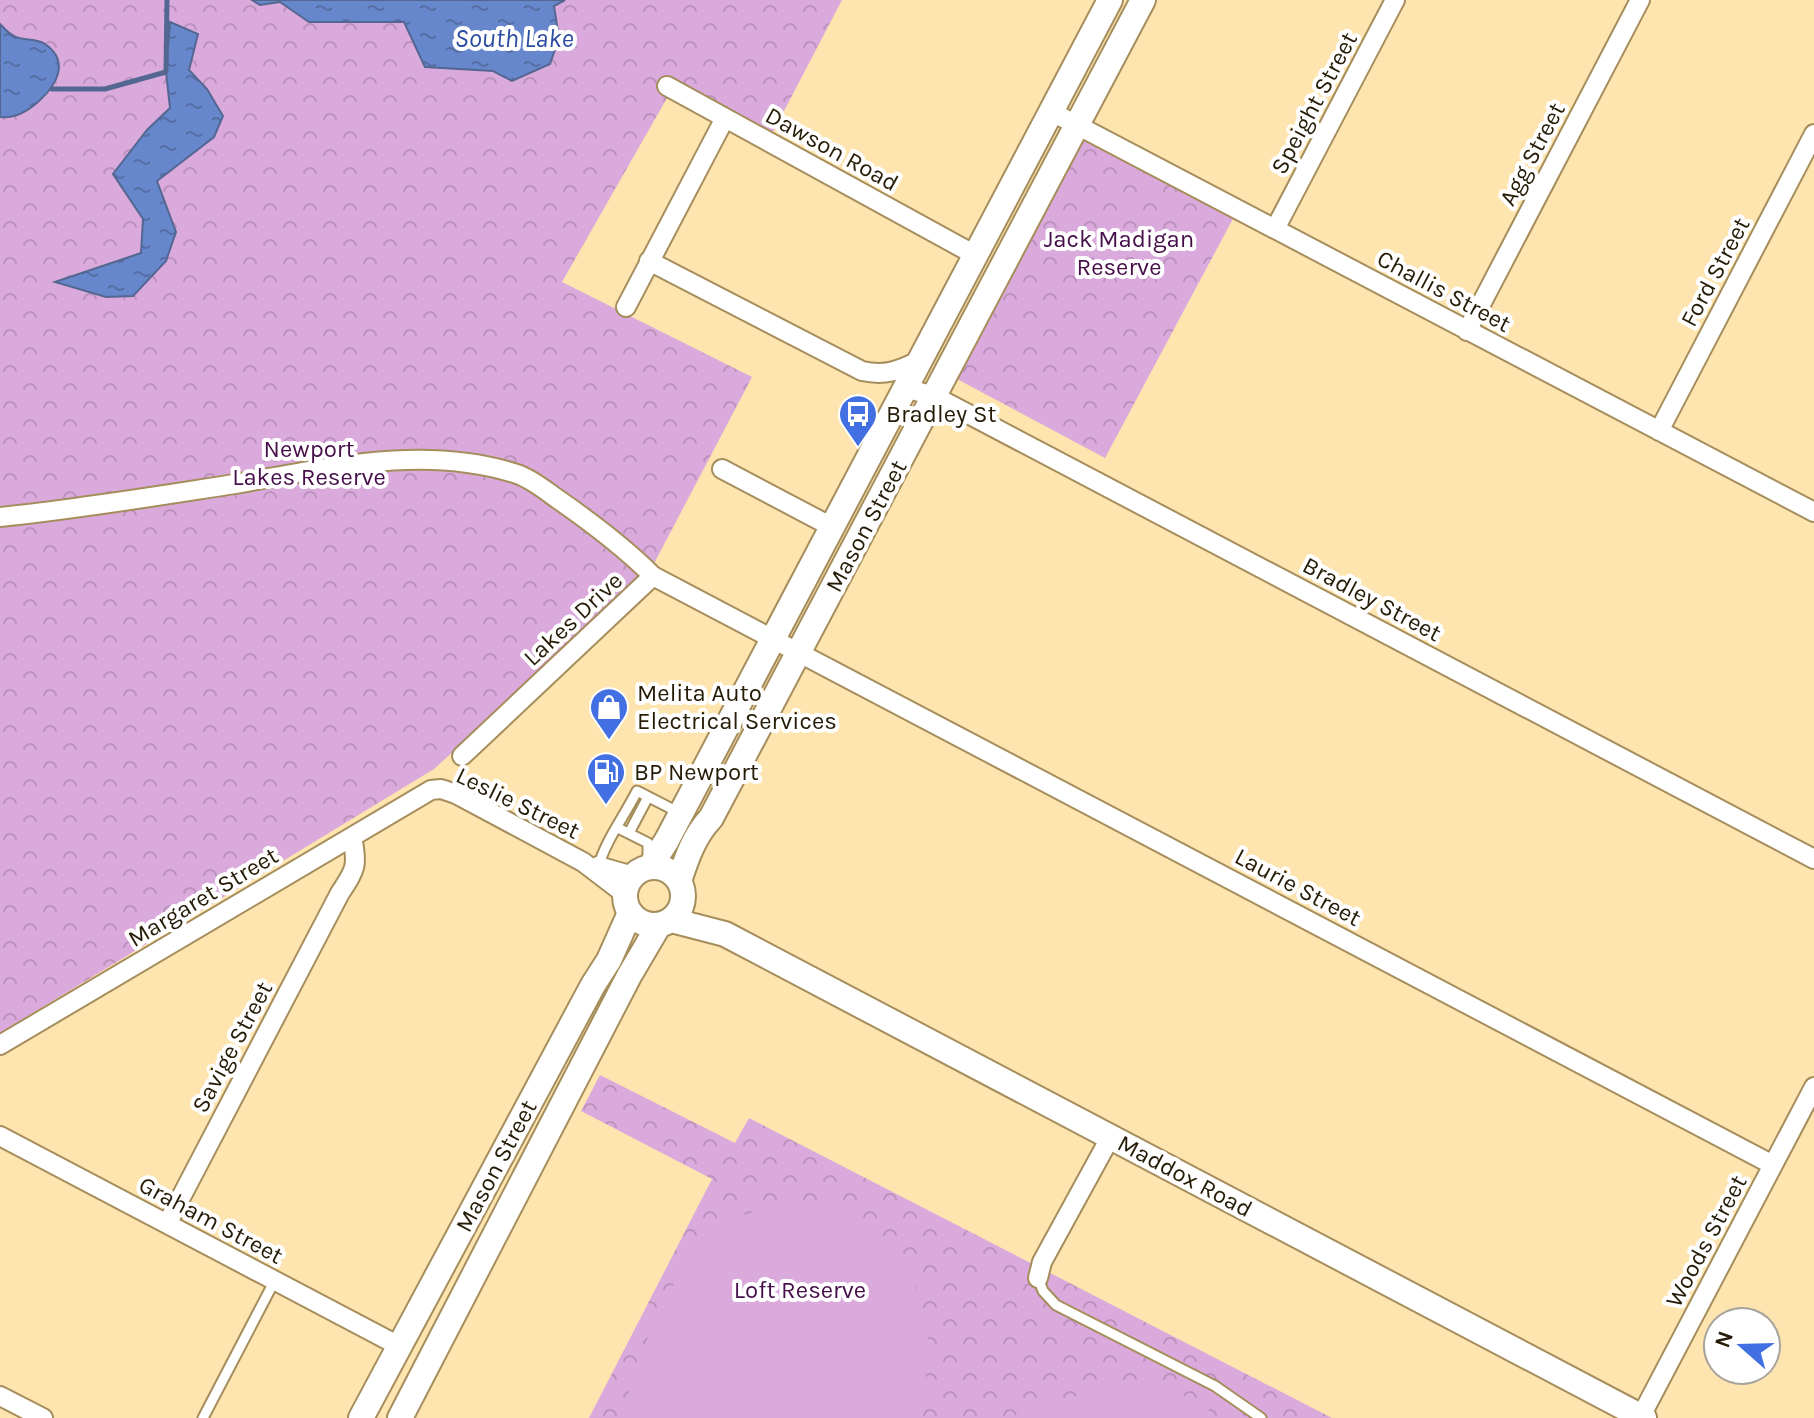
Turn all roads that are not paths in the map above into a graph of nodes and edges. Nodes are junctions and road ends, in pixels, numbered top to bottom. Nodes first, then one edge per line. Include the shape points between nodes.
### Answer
1 (1110, 0) edge
2 (1143, 0) edge
3 (1395, 0) edge
4 (1640, 0) edge
5 (667, 86) dead end
6 (1052, 112) junction
7 (725, 118) junction
8 (1077, 125) junction
9 (1814, 134) edge
10 (1275, 229) junction
11 (975, 255) junction
12 (649, 261) junction
13 (626, 307) dead end
14 (1467, 331) junction
15 (922, 359) junction
16 (905, 388) junction
17 (934, 396) junction
18 (1659, 431) junction
19 (722, 469) dead end
20 (1814, 512) edge
21 (0, 517) edge
22 (832, 527) junction
23 (653, 576) junction
24 (773, 638) junction
25 (799, 653) junction
26 (462, 756) dead end
27 (431, 790) joint
28 (648, 797) junction
29 (681, 814) junction
30 (618, 828) junction
31 (629, 833) junction
32 (352, 837) junction
33 (331, 850) junction
34 (1814, 859) edge
35 (593, 867) junction
36 (637, 884) junction
37 (681, 889) junction
38 (340, 893) junction
39 (665, 923) junction
40 (725, 934) junction
41 (0, 1045) edge
42 (1814, 1087) edge
43 (0, 1136) edge
44 (1111, 1136) junction
45 (1773, 1165) junction
46 (167, 1224) junction
47 (1038, 1278) joint
48 (275, 1280) junction
49 (399, 1346) junction
50 (0, 1396) edge
51 (1642, 1417) edge
52 (43, 1418) edge
53 (203, 1418) edge
54 (361, 1418) edge
55 (400, 1418) edge
56 (1261, 1418) edge

1 - 6 street, Mason Street
2 - 8 street, Mason Street
3 - 10 street, Speight Street
4 - 14 street, Agg Street
5 - 7 street, Dawson Road
6 - 8 street, Challis Street
6 - 11 street, Mason Street
7 - 11 street, Dawson Road
7 - 12 street
8 - 10 street, Challis Street
8 - 17 street, Mason Street
9 - 18 street, Ford Street
10 - 14 street, Challis Street
11 - 15 street, Mason Street
12 - 13 street
12 - 15 street via 862,371 899,371
14 - 18 street, Challis Street
15 - 16 street, Mason Street
16 - 17 street, Bradley Street
16 - 22 street, Mason Street
17 - 25 street, Mason Street
17 - 34 street, Bradley Street
18 - 20 street, Challis Street
19 - 22 street
21 - 23 street via 355,464 440,458 521,475 596,526
22 - 24 street, Mason Street
23 - 24 street, Lakes Drive
23 - 26 street, Lakes Drive
24 - 25 street, Lakes Drive
24 - 29 street, Mason Street
25 - 37 street, Mason Street via 700,830
25 - 45 street, Laurie Street
27 - 32 street, Margaret Street
27 - 35 street, Leslie Street via 456,794
28 - 29 lane
28 - 30 lane via 637,791
28 - 31 lane
29 - 36 street, Mason Street
30 - 31 lane
30 - 35 lane
31 - 36 lane via 648,843
32 - 33 street, Margaret Street
32 - 38 street, Savige Street via 355,871
33 - 38 street
33 - 41 street, Margaret Street
35 - 36 street, Leslie Street
36 - 37 street via 667,870
36 - 39 street via 643,924
36 - 49 street, Mason Street via 609,960
37 - 39 street via 678,914
37 - 40 street, Maddox Road
38 - 46 street, Savige Street
39 - 40 street, Maddox Road
39 - 55 street, Mason Street via 629,976
40 - 44 street, Maddox Road
42 - 45 street, Woods Street
43 - 46 street, Graham Street
44 - 47 street
44 - 51 street, Maddox Road
45 - 51 street, Woods Street
46 - 48 street, Graham Street
47 - 56 lane via 1056,1305 1215,1386
48 - 49 street, Graham Street
48 - 53 lane
49 - 54 street, Mason Street
50 - 52 street

